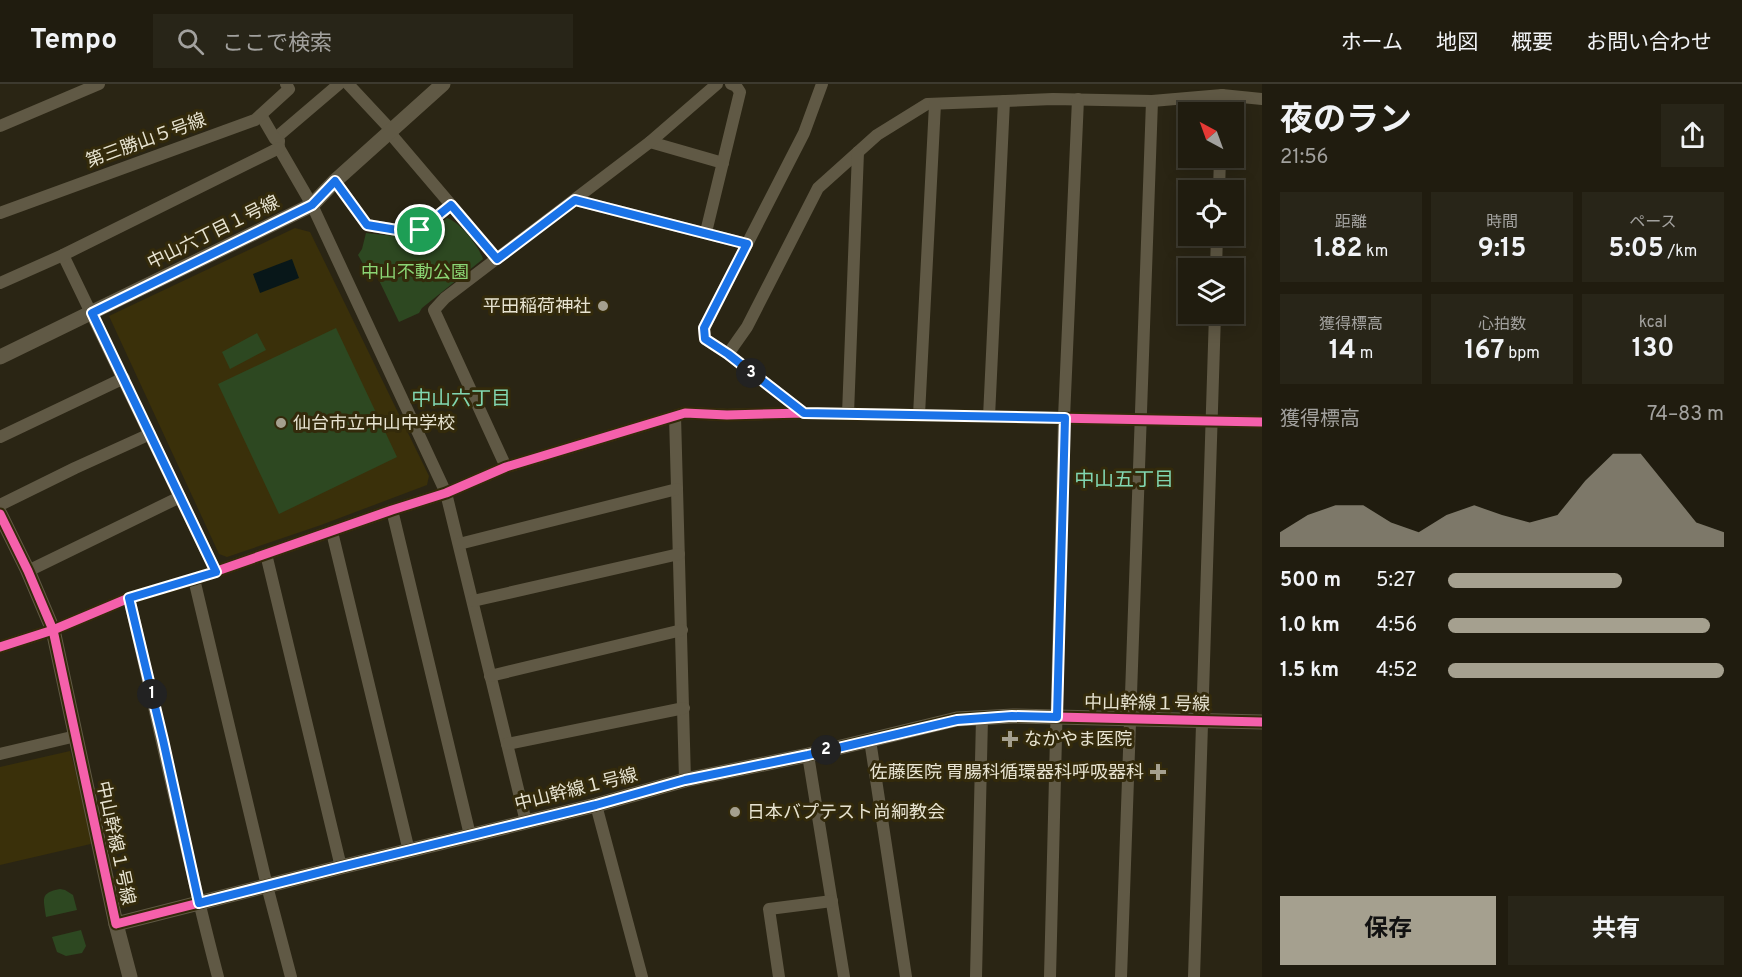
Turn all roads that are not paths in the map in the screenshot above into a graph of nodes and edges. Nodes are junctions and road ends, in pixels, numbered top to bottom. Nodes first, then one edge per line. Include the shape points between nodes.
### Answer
1 (99, 84) edge
2 (286, 84) edge
3 (339, 84) edge
4 (348, 84) edge
5 (442, 84) edge
6 (717, 84) edge
7 (731, 84) edge
8 (822, 84) edge
9 (1222, 95) junction
10 (1078, 99) junction
11 (1262, 99) edge
12 (1004, 101) junction
13 (1152, 101) junction
14 (1222, 102) edge
15 (935, 104) junction
16 (261, 115) junction
17 (0, 126) edge
18 (390, 131) junction
19 (650, 142) junction
20 (279, 145) junction
21 (858, 152) junction
22 (723, 163) junction
23 (335, 181) junction
24 (575, 200) junction
25 (312, 205) junction
26 (451, 205) junction
27 (0, 213) edge
28 (706, 232) junction
29 (747, 244) junction
30 (63, 255) junction
31 (497, 259) junction
32 (0, 283) edge
33 (92, 313) junction
34 (1215, 324) edge
35 (728, 354) junction
36 (0, 357) edge
37 (124, 378) junction
38 (804, 413) junction
39 (848, 414) junction
40 (919, 415) junction
41 (675, 416) junction
42 (988, 417) junction
43 (1065, 418) junction
44 (1141, 420) junction
45 (1212, 421) junction
46 (1262, 422) edge
47 (150, 434) junction
48 (0, 437) edge
49 (506, 467) junction
50 (677, 489) junction
51 (446, 493) junction
52 (180, 497) junction
53 (0, 505) edge
54 (392, 510) junction
55 (0, 514) edge
56 (332, 532) junction
57 (459, 544) junction
58 (266, 554) junction
59 (679, 554) junction
60 (28, 571) junction
61 (216, 572) junction
62 (194, 579) junction
63 (129, 598) junction
64 (472, 602) junction
65 (53, 630) junction
66 (682, 630) junction
67 (0, 647) edge
68 (490, 676) junction
69 (684, 708) junction
70 (1057, 717) junction
71 (982, 718) junction
72 (1131, 719) junction
73 (1202, 721) junction
74 (1262, 722) edge
75 (76, 736) junction
76 (870, 740) junction
77 (507, 744) junction
78 (0, 754) edge
79 (808, 755) junction
80 (685, 780) junction
81 (596, 805) junction
82 (526, 822) junction
83 (470, 835) junction
84 (409, 851) junction
85 (341, 867) junction
86 (267, 886) junction
87 (832, 901) junction
88 (199, 903) junction
89 (116, 924) junction
90 (130, 977) edge
91 (218, 977) edge
92 (291, 977) edge
93 (642, 977) edge
94 (779, 977) edge
95 (844, 977) edge
96 (906, 977) edge
97 (976, 977) edge
98 (1050, 977) edge
99 (1121, 977) edge
100 (1194, 977) edge

1 - 17 street
2 - 16 street, 第三勝山５号線 via 289,89
3 - 20 street via 278,136
4 - 18 street
5 - 18 street, 中山六丁目１号線
6 - 19 street
7 - 22 street via 740,92
8 - 29 street via 804,133
9 - 11 street
9 - 13 street
9 - 14 street
10 - 12 street
10 - 13 street
10 - 43 street
12 - 15 street
12 - 42 street
13 - 44 street
15 - 21 street via 927,104 877,135
15 - 40 street
16 - 20 street
16 - 27 street, 第三勝山５号線
18 - 23 street, 中山六丁目１号線
18 - 26 street
19 - 22 street
19 - 24 street
20 - 25 street
20 - 30 street
21 - 35 street via 819,188 747,327
21 - 39 street
22 - 28 street
23 - 25 street, 中山六丁目１号線
23 - 26 street via 367,225 420,230
24 - 28 street
24 - 31 street
25 - 33 street, 中山六丁目１号線
25 - 51 street
26 - 31 street
28 - 29 street
29 - 35 street via 704,328 705,339
30 - 32 street
30 - 33 street
31 - 49 street via 434,310
33 - 36 street, 中山六丁目１号線
33 - 37 street
34 - 45 street
35 - 38 street
37 - 47 street
37 - 48 street
38 - 39 street
38 - 41 street
39 - 40 street
40 - 42 street
41 - 49 street
41 - 50 street
42 - 43 street
43 - 44 street
43 - 70 street
44 - 45 street
44 - 72 street
45 - 46 street
45 - 73 street
47 - 52 street
47 - 53 street
49 - 51 street
50 - 57 street
50 - 59 street
51 - 54 street
51 - 57 street
52 - 60 street
52 - 61 street
54 - 56 street
54 - 83 street
55 - 60 street, 中山幹線１号線
56 - 58 street
56 - 84 street
57 - 64 street
58 - 61 street
58 - 85 street
59 - 64 street
59 - 66 street
60 - 65 street, 中山幹線１号線
61 - 62 street
62 - 63 street
62 - 86 street
63 - 65 street
63 - 88 street
64 - 68 street
65 - 67 street
65 - 75 street, 中山幹線１号線
66 - 68 street
66 - 69 street
68 - 77 street
69 - 77 street
69 - 80 street
70 - 71 street, 中山幹線１号線
70 - 72 street, 中山幹線１号線
70 - 98 street
71 - 76 street, 中山幹線１号線
71 - 97 street
72 - 73 street, 中山幹線１号線
72 - 99 street
73 - 74 street, 中山幹線１号線
73 - 100 street
75 - 78 street
75 - 89 street, 中山幹線１号線
76 - 79 street, 中山幹線１号線
76 - 96 street
77 - 82 street
79 - 80 street, 中山幹線１号線
79 - 87 street
80 - 81 street, 中山幹線１号線
81 - 82 street, 中山幹線１号線
81 - 93 street
82 - 83 street, 中山幹線１号線
83 - 84 street, 中山幹線１号線
84 - 85 street, 中山幹線１号線
85 - 86 street, 中山幹線１号線
86 - 88 street, 中山幹線１号線
86 - 92 street
87 - 94 street via 769,909
87 - 95 street
88 - 89 street, 中山幹線１号線
88 - 91 street
89 - 90 street

